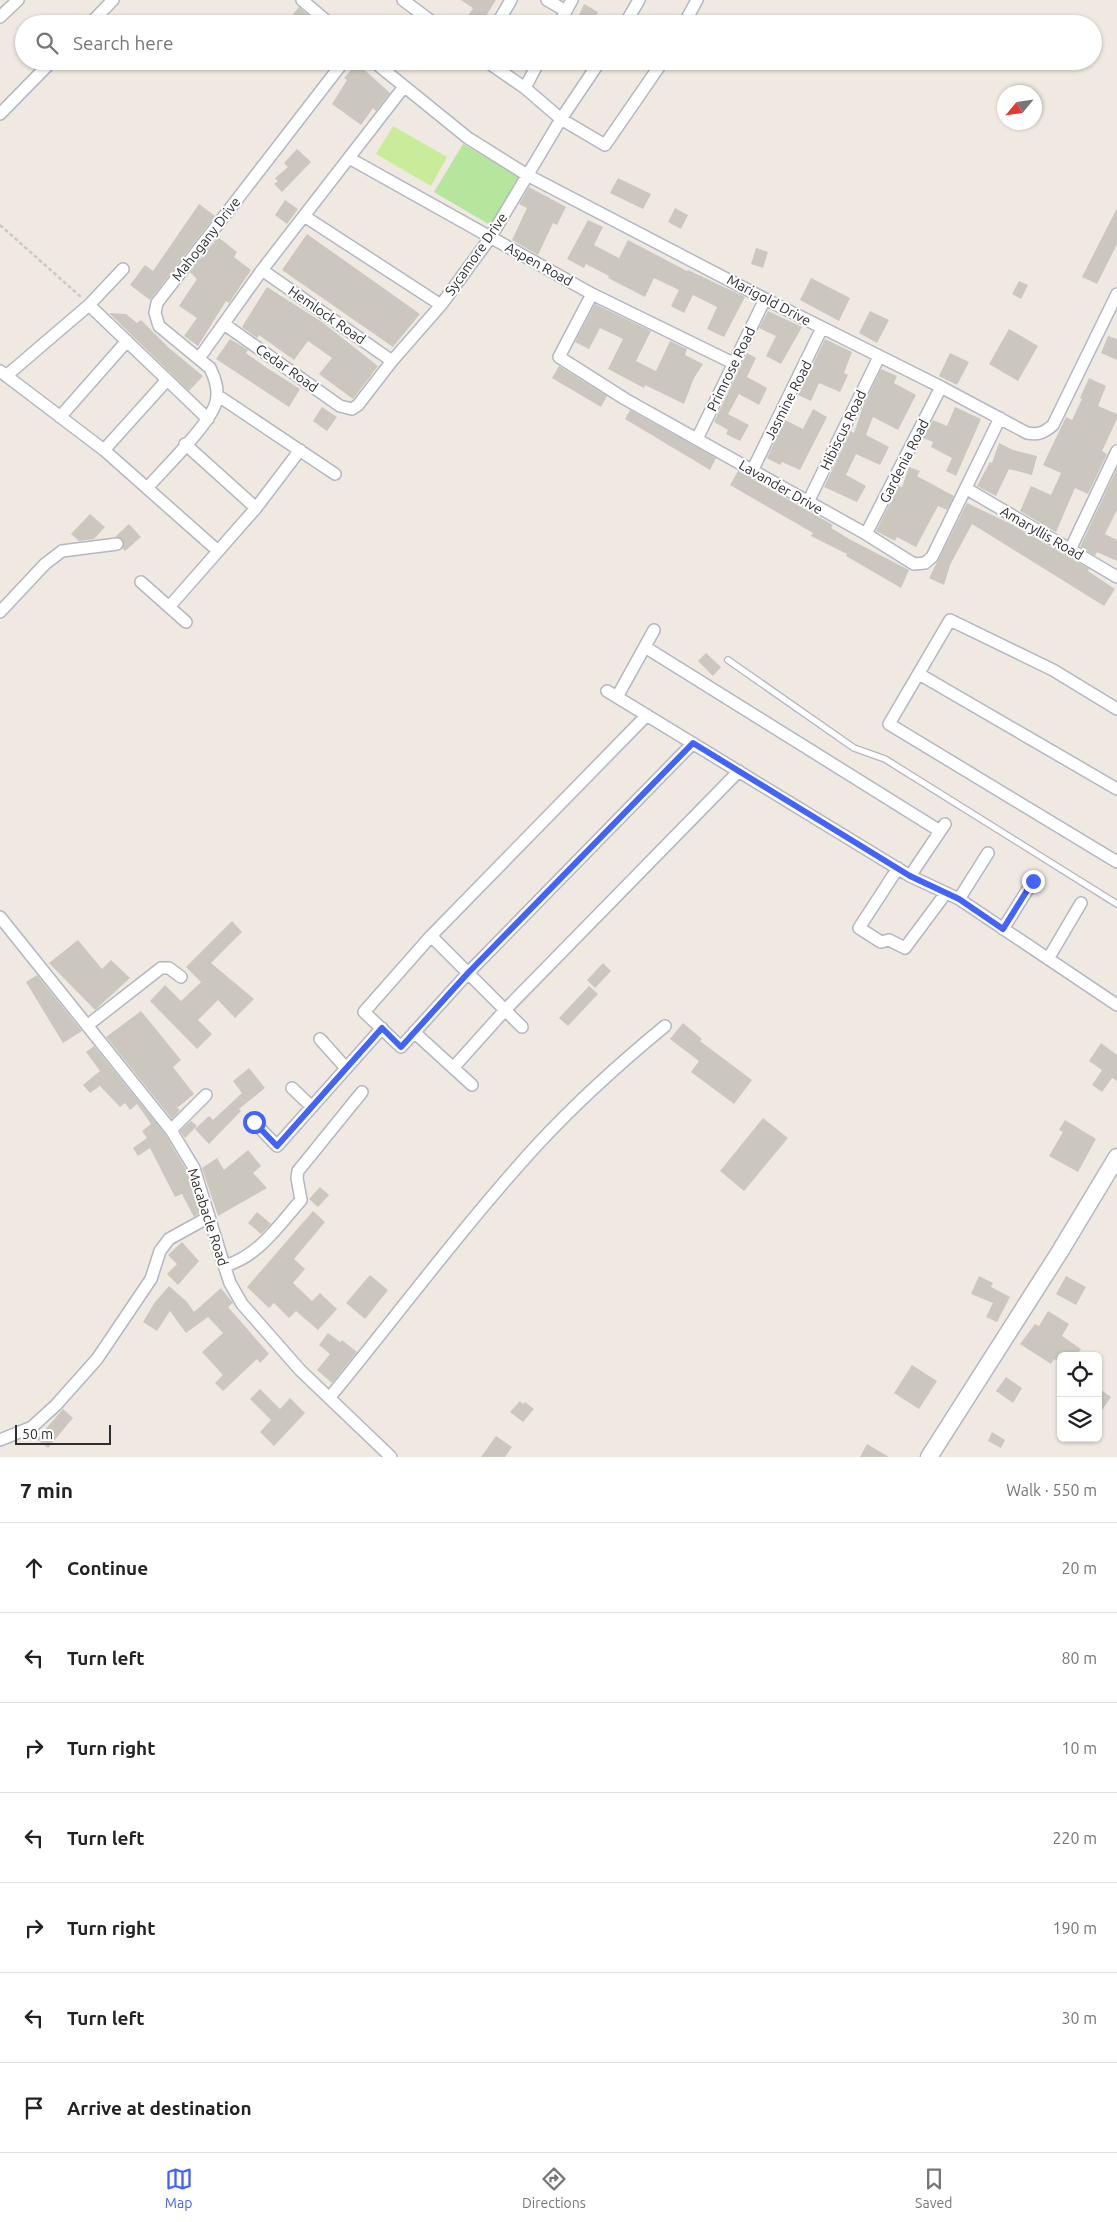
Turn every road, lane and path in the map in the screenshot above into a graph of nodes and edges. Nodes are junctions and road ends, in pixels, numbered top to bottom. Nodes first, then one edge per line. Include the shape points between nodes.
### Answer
1 (18, 0) edge
2 (114, 0) edge
3 (302, 0) edge
4 (403, 0) edge
5 (511, 0) edge
6 (547, 0) edge
7 (572, 0) edge
8 (639, 0) edge
9 (697, 0) edge
10 (566, 11) junction
11 (99, 15) edge
12 (320, 15) edge
13 (423, 15) edge
14 (503, 15) edge
15 (564, 15) edge
16 (630, 15) edge
17 (689, 15) edge
18 (0, 17) edge
19 (43, 70) edge
20 (337, 70) edge
21 (383, 70) edge
22 (499, 70) edge
23 (534, 70) edge
24 (594, 70) edge
25 (657, 70) edge
26 (403, 88) junction
27 (524, 88) junction
28 (0, 114) edge
29 (561, 119) junction
30 (349, 158) junction
31 (527, 176) junction
32 (304, 216) junction
33 (0, 225) edge
34 (490, 238) junction
35 (123, 269) dead end
36 (262, 270) junction
37 (592, 294) junction
38 (1117, 294) edge
39 (765, 299) junction
40 (88, 304) junction
41 (441, 305) junction
42 (224, 324) junction
43 (822, 328) junction
44 (127, 341) junction
45 (202, 354) dead end
46 (879, 358) junction
47 (392, 361) junction
48 (733, 363) junction
49 (3, 373) edge
50 (167, 380) junction
51 (942, 387) junction
52 (217, 395) junction
53 (352, 409) joint
54 (60, 417) junction
55 (1000, 418) junction
56 (208, 419) junction
57 (698, 439) junction
58 (185, 444) junction
59 (104, 450) junction
60 (300, 450) junction
61 (1117, 451) edge
62 (752, 471) junction
63 (335, 474) dead end
64 (147, 488) junction
65 (967, 489) junction
66 (808, 502) junction
67 (256, 508) junction
68 (866, 534) junction
69 (117, 544) dead end
70 (1070, 550) junction
71 (218, 551) junction
72 (1117, 578) edge
73 (141, 582) dead end
74 (169, 607) junction
75 (0, 612) edge
76 (186, 622) dead end
77 (654, 630) dead end
78 (645, 647) junction
79 (728, 660) dead end
80 (919, 674) junction
81 (1117, 709) edge
82 (647, 715) junction
83 (693, 743) junction
84 (738, 771) junction
85 (1117, 789) edge
86 (988, 853) dead end
87 (1117, 862) edge
88 (898, 868) junction
89 (910, 876) junction
90 (1033, 881) dead end
91 (946, 893) junction
92 (959, 899) junction
93 (1081, 903) dead end
94 (1117, 904) edge
95 (0, 917) edge
96 (1003, 929) junction
97 (431, 936) junction
98 (1048, 959) junction
99 (468, 973) junction
100 (181, 977) dead end
101 (1117, 1005) edge
102 (505, 1010) junction
103 (88, 1025) junction
104 (665, 1026) dead end
105 (382, 1028) junction
106 (522, 1028) dead end
107 (414, 1032) junction
108 (320, 1039) dead end
109 (346, 1068) junction
110 (453, 1068) junction
111 (472, 1086) dead end
112 (292, 1088) dead end
113 (362, 1092) dead end
114 (206, 1095) dead end
115 (312, 1107) junction
116 (254, 1122) dead end
117 (171, 1130) junction
118 (1117, 1157) edge
119 (207, 1218) junction
120 (224, 1266) junction
121 (330, 1396) junction
122 (0, 1440) edge
123 (391, 1457) edge
124 (929, 1457) edge

1 - 18 street
2 - 11 street
3 - 12 street
4 - 13 street
5 - 14 street
6 - 10 street
7 - 10 street
8 - 16 street
9 - 17 street
10 - 15 street
19 - 28 street
20 - 52 street, Mahogany Drive via 157,303 155,313 159,326 210,368
21 - 26 street, Marigold Drive
22 - 27 street
23 - 27 street
24 - 29 street, Sycamore Drive
25 - 29 street via 605,145
26 - 30 street
26 - 31 street, Marigold Drive via 468,138
27 - 29 street
29 - 31 street, Sycamore Drive
30 - 32 street
30 - 34 street, Aspen Road
31 - 34 street, Sycamore Drive
31 - 39 street, Marigold Drive
32 - 36 street
32 - 41 street
33 - 40 path
34 - 37 street, Aspen Road
34 - 41 street, Sycamore Drive
35 - 40 street
36 - 42 street
36 - 47 street, Hemlock Road
37 - 48 street, Aspen Road
37 - 57 street, Lavander Drive via 559,357 625,399
38 - 55 street, Marigold Drive via 1053,425 1037,435
39 - 43 street, Marigold Drive
39 - 48 street, Primrose Road
40 - 44 street
40 - 49 street
41 - 47 street, Sycamore Drive
42 - 45 street
42 - 53 street, Cedar Road via 340,406
43 - 46 street, Marigold Drive
43 - 62 street, Jasmine Road
44 - 50 street
44 - 54 street
46 - 51 street, Marigold Drive
46 - 66 street, Hibiscus Road
47 - 53 street, Sycamore Drive
48 - 57 street, Primrose Road
49 - 54 street
50 - 56 street
50 - 59 street
51 - 55 street, Marigold Drive
51 - 68 street, Gardenia Road
52 - 56 street
52 - 60 street
54 - 59 street
55 - 65 street, Lavander Drive
56 - 58 street
57 - 62 street, Lavander Drive
58 - 64 street
58 - 67 street
59 - 64 street
60 - 63 street
60 - 67 street
61 - 70 street
62 - 66 street, Lavander Drive
64 - 71 street
65 - 68 street, Lavander Drive via 932,558 925,564 914,564
65 - 70 street, Amaryllis Road
66 - 68 street, Lavander Drive
67 - 71 street
69 - 75 street via 62,551 45,564
70 - 72 street, Amaryllis Road
71 - 74 street
73 - 74 street
74 - 76 street
77 - 78 street
78 - 82 street via 612,694
78 - 89 street via 942,827
79 - 94 lane via 854,748 885,759
80 - 81 street via 950,620 1053,670
80 - 85 street
80 - 87 street via 889,724
82 - 83 street
82 - 97 street
83 - 84 street
83 - 99 street
84 - 88 street
84 - 102 street
86 - 92 street
88 - 89 street
88 - 91 street via 859,928 869,937 881,942 889,940 905,948
89 - 91 street
90 - 96 street
91 - 92 street
92 - 96 street
93 - 98 street
95 - 103 street, Macabacle Road
96 - 98 street
97 - 99 street
97 - 105 street via 364,1012
98 - 101 street
99 - 102 street
99 - 107 street
100 - 103 street via 169,968 161,968
102 - 106 street
102 - 110 street
103 - 117 street, Macabacle Road
104 - 121 street via 539,1143 464,1229
105 - 107 street via 401,1047
105 - 109 street
107 - 110 street
108 - 109 street
109 - 115 street
110 - 111 street
112 - 115 street
113 - 120 street via 298,1171 301,1200 253,1254
114 - 117 street
115 - 116 street via 277,1146
117 - 119 street, Macabacle Road via 194,1168
118 - 124 street
119 - 120 street, Macabacle Road
119 - 122 street via 169,1239 160,1251 151,1279 108,1343 56,1404 32,1427
120 - 121 street, Macabacle Road via 238,1297 256,1322 300,1370
121 - 123 street, Macabacle Road

